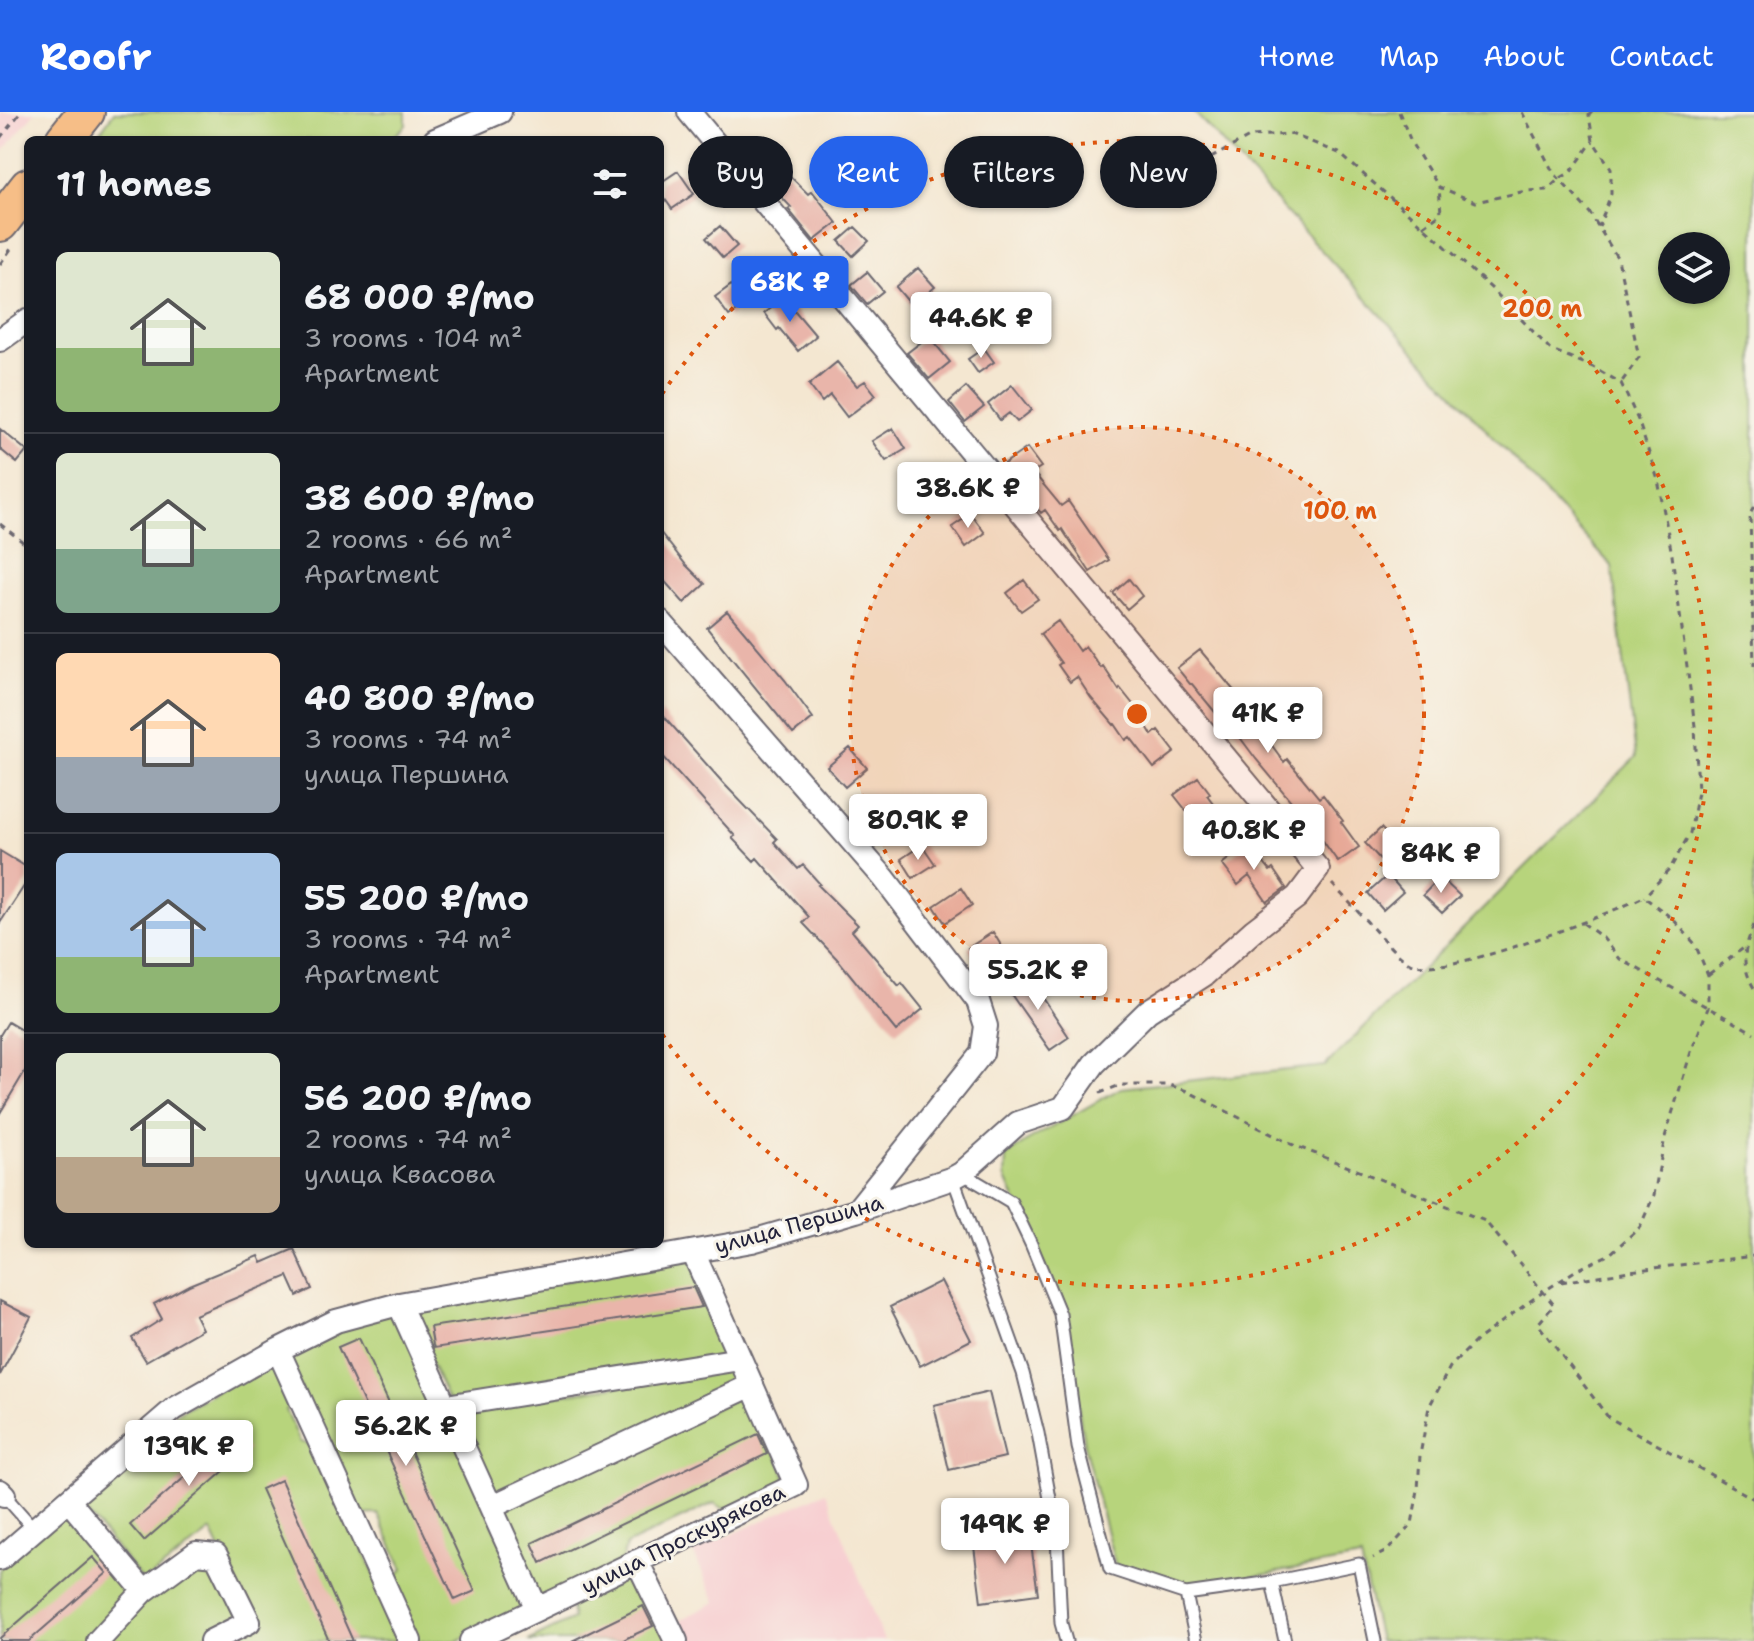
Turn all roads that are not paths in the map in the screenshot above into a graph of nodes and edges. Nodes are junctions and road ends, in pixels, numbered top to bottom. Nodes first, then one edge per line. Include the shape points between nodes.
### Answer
1 (86, 112) edge
2 (500, 112) edge
3 (689, 112) edge
4 (67, 136) edge
5 (444, 136) edge
6 (24, 194) edge
7 (5, 230) edge
8 (24, 323) edge
9 (0, 340) edge
10 (664, 626) edge
11 (958, 1175) junction
12 (856, 1211) junction
13 (642, 1252) edge
14 (693, 1252) junction
15 (399, 1304) junction
16 (278, 1350) junction
17 (740, 1359) junction
18 (752, 1385) junction
19 (446, 1406) junction
20 (1, 1494) edge
21 (69, 1501) junction
22 (491, 1507) junction
23 (34, 1529) junction
24 (0, 1559) edge
25 (637, 1561) junction
26 (1272, 1582) junction
27 (144, 1591) junction
28 (1186, 1594) junction
29 (537, 1609) junction
30 (98, 1641) edge
31 (211, 1641) edge
32 (410, 1641) edge
33 (471, 1641) edge
34 (676, 1641) edge
35 (1066, 1641) edge
36 (1196, 1641) edge
37 (1285, 1641) edge
38 (1375, 1641) edge

1 - 4 main road
2 - 5 street
3 - 11 street, улица Першина via 1318,869 1297,897 1204,975 1148,1011 1094,1064 1063,1108 1018,1123
6 - 7 main road
8 - 9 street
10 - 12 street via 884,878 978,1001 986,1026 982,1053
11 - 12 street, улица Першина
11 - 28 lane via 1011,1202 1060,1314 1078,1447 1110,1569
11 - 35 lane via 1038,1433 1057,1537
12 - 14 street, улица Першина
13 - 14 street, улица Першина
13 - 15 street, улица Першина
14 - 17 street, улица Проскурякова
15 - 16 street, улица Першина via 336,1321
15 - 19 street
16 - 21 street, улица Першина via 174,1409
16 - 32 street
17 - 18 street, улица Проскурякова
17 - 19 street
18 - 22 street
18 - 25 street, улица Проскурякова via 796,1485
19 - 22 street
20 - 23 lane
21 - 23 street, улица Першина
21 - 27 street
22 - 29 street
23 - 24 street, улица Першина
25 - 29 street, улица Проскурякова
25 - 34 street
26 - 28 lane
26 - 37 lane
26 - 38 lane via 1359,1564
27 - 30 street
27 - 31 street via 196,1553 216,1555 249,1622
28 - 36 lane
29 - 33 street, улица Проскурякова

